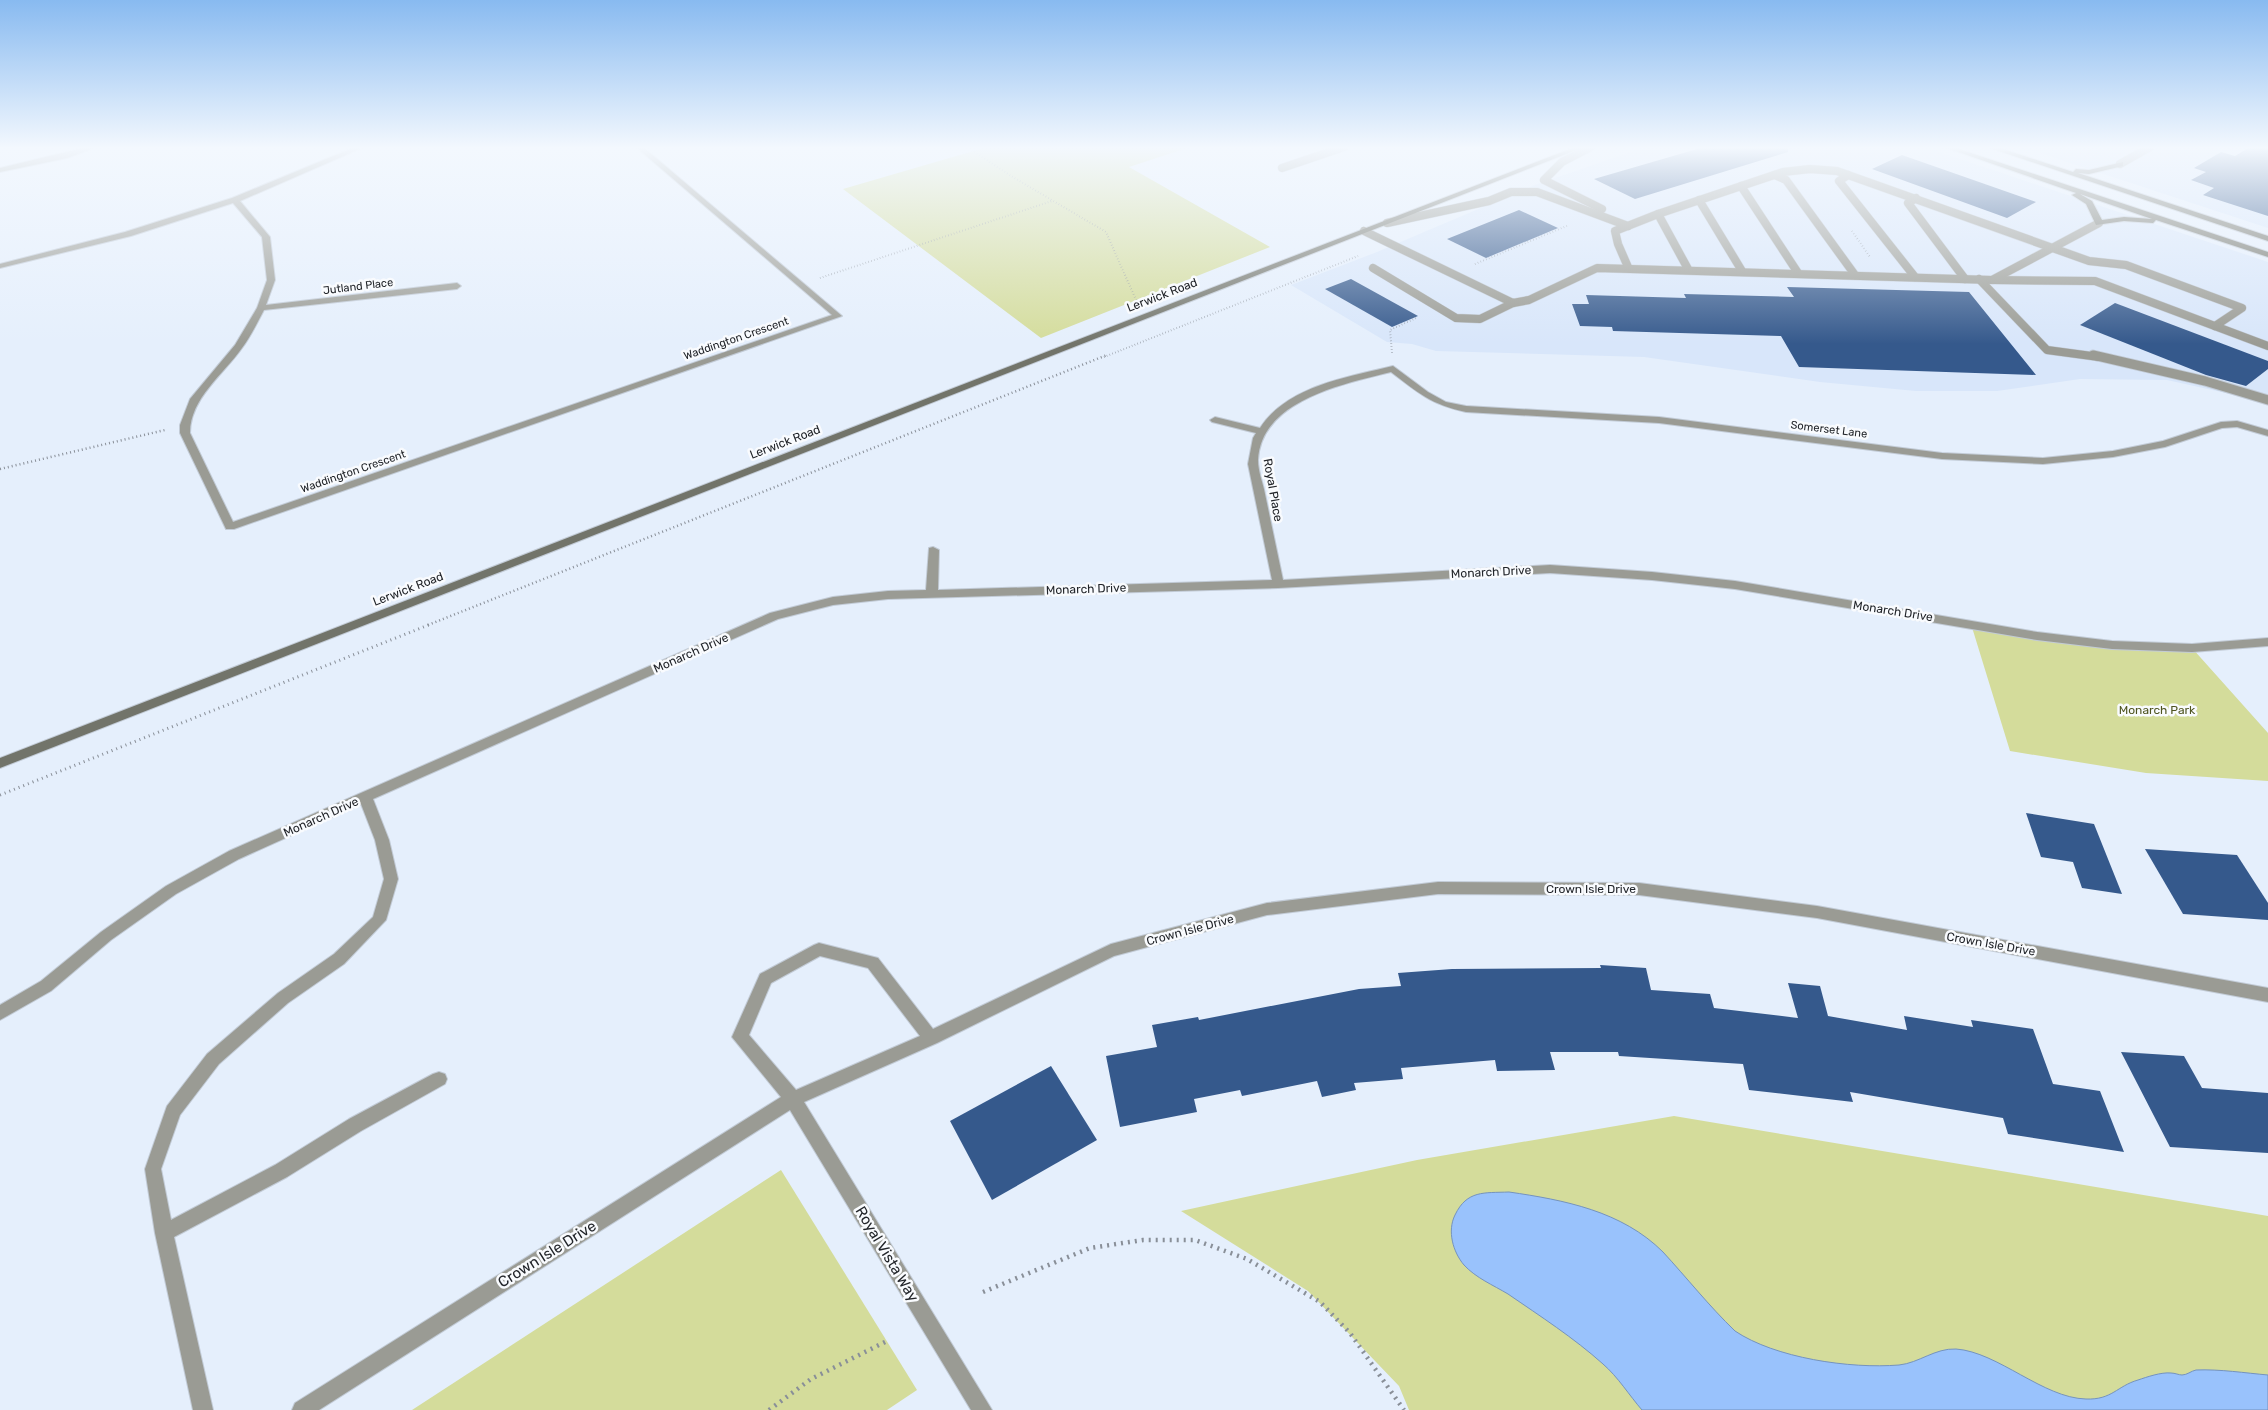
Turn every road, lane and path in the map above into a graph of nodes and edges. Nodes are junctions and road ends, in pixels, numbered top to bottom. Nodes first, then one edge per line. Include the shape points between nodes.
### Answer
1 (195, 213) edge
2 (246, 213) edge
3 (717, 213) edge
4 (1016, 213) edge
5 (1073, 213) edge
6 (1412, 213) edge
7 (1434, 213) edge
8 (1596, 213) edge
9 (1607, 213) edge
10 (1662, 213) edge
11 (1707, 213) edge
12 (1759, 213) edge
13 (1810, 213) edge
14 (1864, 213) edge
15 (1915, 213) edge
16 (1957, 213) edge
17 (2094, 213) edge
18 (2143, 213) edge
19 (2189, 213) edge
20 (1658, 214) junction
21 (1386, 223) junction
22 (1575, 223) dead end
23 (2099, 223) junction
24 (1630, 225) junction
25 (2182, 226) junction
26 (1364, 232) junction
27 (2211, 236) junction
28 (2268, 239) edge
29 (1388, 243) junction
30 (2052, 247) junction
31 (2268, 248) edge
32 (2268, 255) edge
33 (1472, 265) dead end
34 (0, 266) edge
35 (1628, 267) junction
36 (1373, 268) dead end
37 (1688, 269) junction
38 (1742, 271) junction
39 (1798, 273) junction
40 (1855, 275) junction
41 (1915, 277) junction
42 (1966, 279) junction
43 (1979, 279) junction
44 (1992, 280) junction
45 (801, 284) junction
46 (457, 286) dead end
47 (1136, 300) dead end
48 (1513, 304) junction
49 (261, 308) junction
50 (2215, 326) junction
51 (2268, 346) edge
52 (2268, 400) edge
53 (1215, 420) dead end
54 (185, 425) junction
55 (1260, 431) junction
56 (2268, 433) edge
57 (0, 469) edge
58 (933, 550) dead end
59 (1278, 584) junction
60 (932, 594) junction
61 (2268, 642) edge
62 (0, 763) edge
63 (0, 795) edge
64 (365, 797) junction
65 (2268, 995) edge
66 (0, 1013) edge
67 (931, 1038) junction
68 (440, 1079) dead end
69 (793, 1099) junction
70 (164, 1233) junction
71 (983, 1292) dead end
72 (889, 1340) dead end
73 (203, 1410) edge
74 (302, 1410) edge
75 (769, 1410) edge
76 (982, 1410) edge
77 (1404, 1410) edge

1 - 34 street via 128,234
2 - 49 street via 266,237 271,280
3 - 45 street
4 - 45 path
5 - 47 path via 1106,232
6 - 21 main road, Lerwick Road
7 - 21 lane
8 - 24 lane
9 - 24 lane
10 - 20 lane
11 - 38 lane
12 - 39 lane
13 - 40 lane
14 - 41 lane
15 - 42 lane
16 - 30 lane
17 - 23 main road
18 - 25 main road
19 - 28 main road
20 - 24 lane
20 - 37 lane
21 - 26 main road, Lerwick Road
22 - 33 path
23 - 25 main road via 2124,219
23 - 30 lane
24 - 35 lane via 1615,231
25 - 27 main road
26 - 29 lane
26 - 62 main road, Lerwick Road
27 - 31 main road via 2240,238
27 - 32 main road
29 - 48 lane
29 - 63 path
30 - 44 lane
30 - 50 lane via 2089,261 2126,265 2242,308
35 - 37 lane
35 - 48 lane via 1597,268 1529,300
36 - 48 lane via 1456,318 1480,320
37 - 38 lane
38 - 39 lane
39 - 40 lane
40 - 41 lane
41 - 42 lane
42 - 43 lane
43 - 44 lane
43 - 52 lane via 2047,350 2087,354 2205,381
44 - 50 lane via 2095,281
45 - 54 street, Waddington Crescent via 838,316 230,527 185,433
46 - 49 street, Jutland Place
49 - 54 street via 239,346 195,399
50 - 51 lane
53 - 55 street
54 - 57 path
55 - 56 street, Somerset Lane via 1300,398 1339,383 1393,369 1443,404 1466,409 1659,420 1942,456 2043,461 2113,454 2165,444 2221,425 2238,424
55 - 59 street, Royal Place via 1253,460
58 - 60 street
59 - 60 street, Monarch Drive
59 - 61 street, Monarch Drive via 1550,569 1735,585 2037,636 2112,645 2192,648
60 - 64 street, Monarch Drive via 833,601 774,616
64 - 66 street, Monarch Drive via 234,855 171,890 106,936 46,986
64 - 70 street via 382,840 391,879 379,920 339,959 283,998 213,1060 173,1111 153,1168
65 - 67 street, Crown Isle Drive via 1817,912 1649,890 1438,888 1267,910 1111,950
67 - 69 street, Crown Isle Drive
67 - 69 street via 873,963 819,949 765,979 740,1036
68 - 70 street
69 - 74 street, Crown Isle Drive
69 - 76 street, Royal Vista Way
70 - 73 street
71 - 77 path via 1090,1248 1143,1240 1195,1240 1247,1259 1320,1302 1350,1333
72 - 75 path via 810,1379

